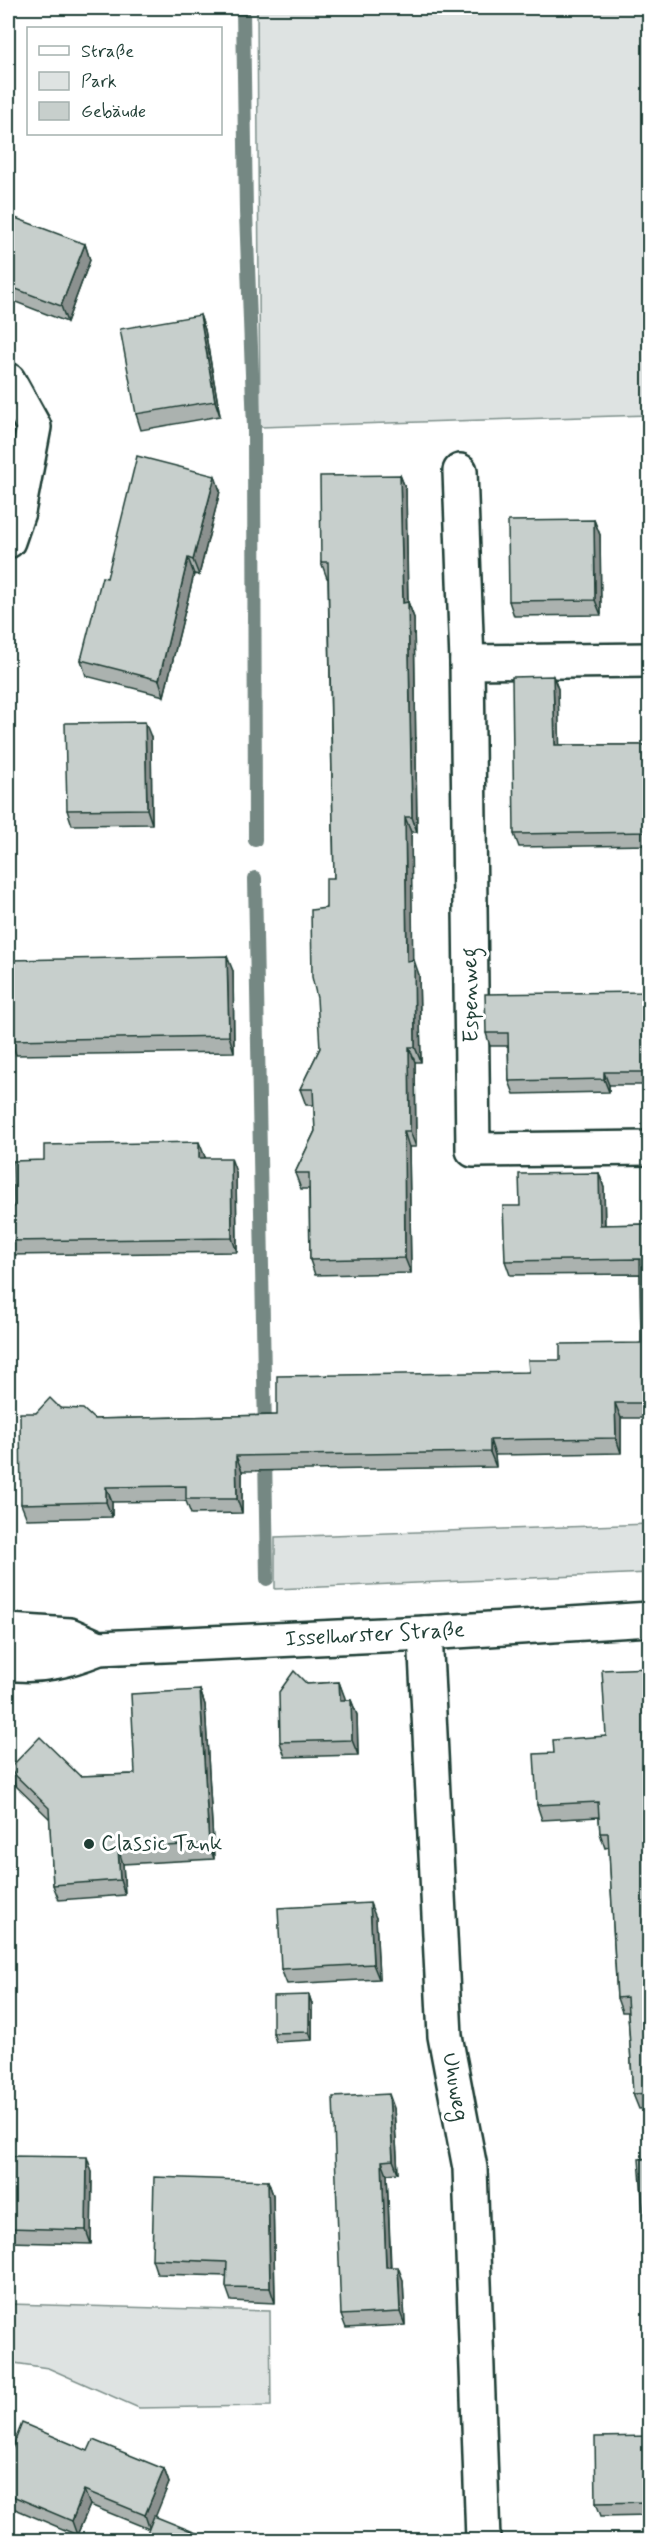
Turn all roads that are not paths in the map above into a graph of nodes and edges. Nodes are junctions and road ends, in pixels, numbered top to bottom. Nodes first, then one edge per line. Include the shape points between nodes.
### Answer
1 (8, 380) edge
2 (460, 471) dead end
3 (8, 541) edge
4 (650, 660) edge
5 (467, 662) junction
6 (650, 1148) edge
7 (650, 1619) edge
8 (8, 1631) edge
9 (425, 1633) junction
10 (99, 1648) junction
11 (8, 1663) edge
12 (483, 2541) edge

1 - 3 street via 34,427 18,512
2 - 5 street, Espenweg
4 - 5 street
5 - 6 street, Espenweg via 473,1150
7 - 9 street, Isselhorster Straße
8 - 10 street, Isselhorster Straße via 70,1635
9 - 10 street, Isselhorster Straße
9 - 12 street, Uhuweg via 445,2036 470,2168
10 - 11 street, Isselhorster Straße via 49,1664

